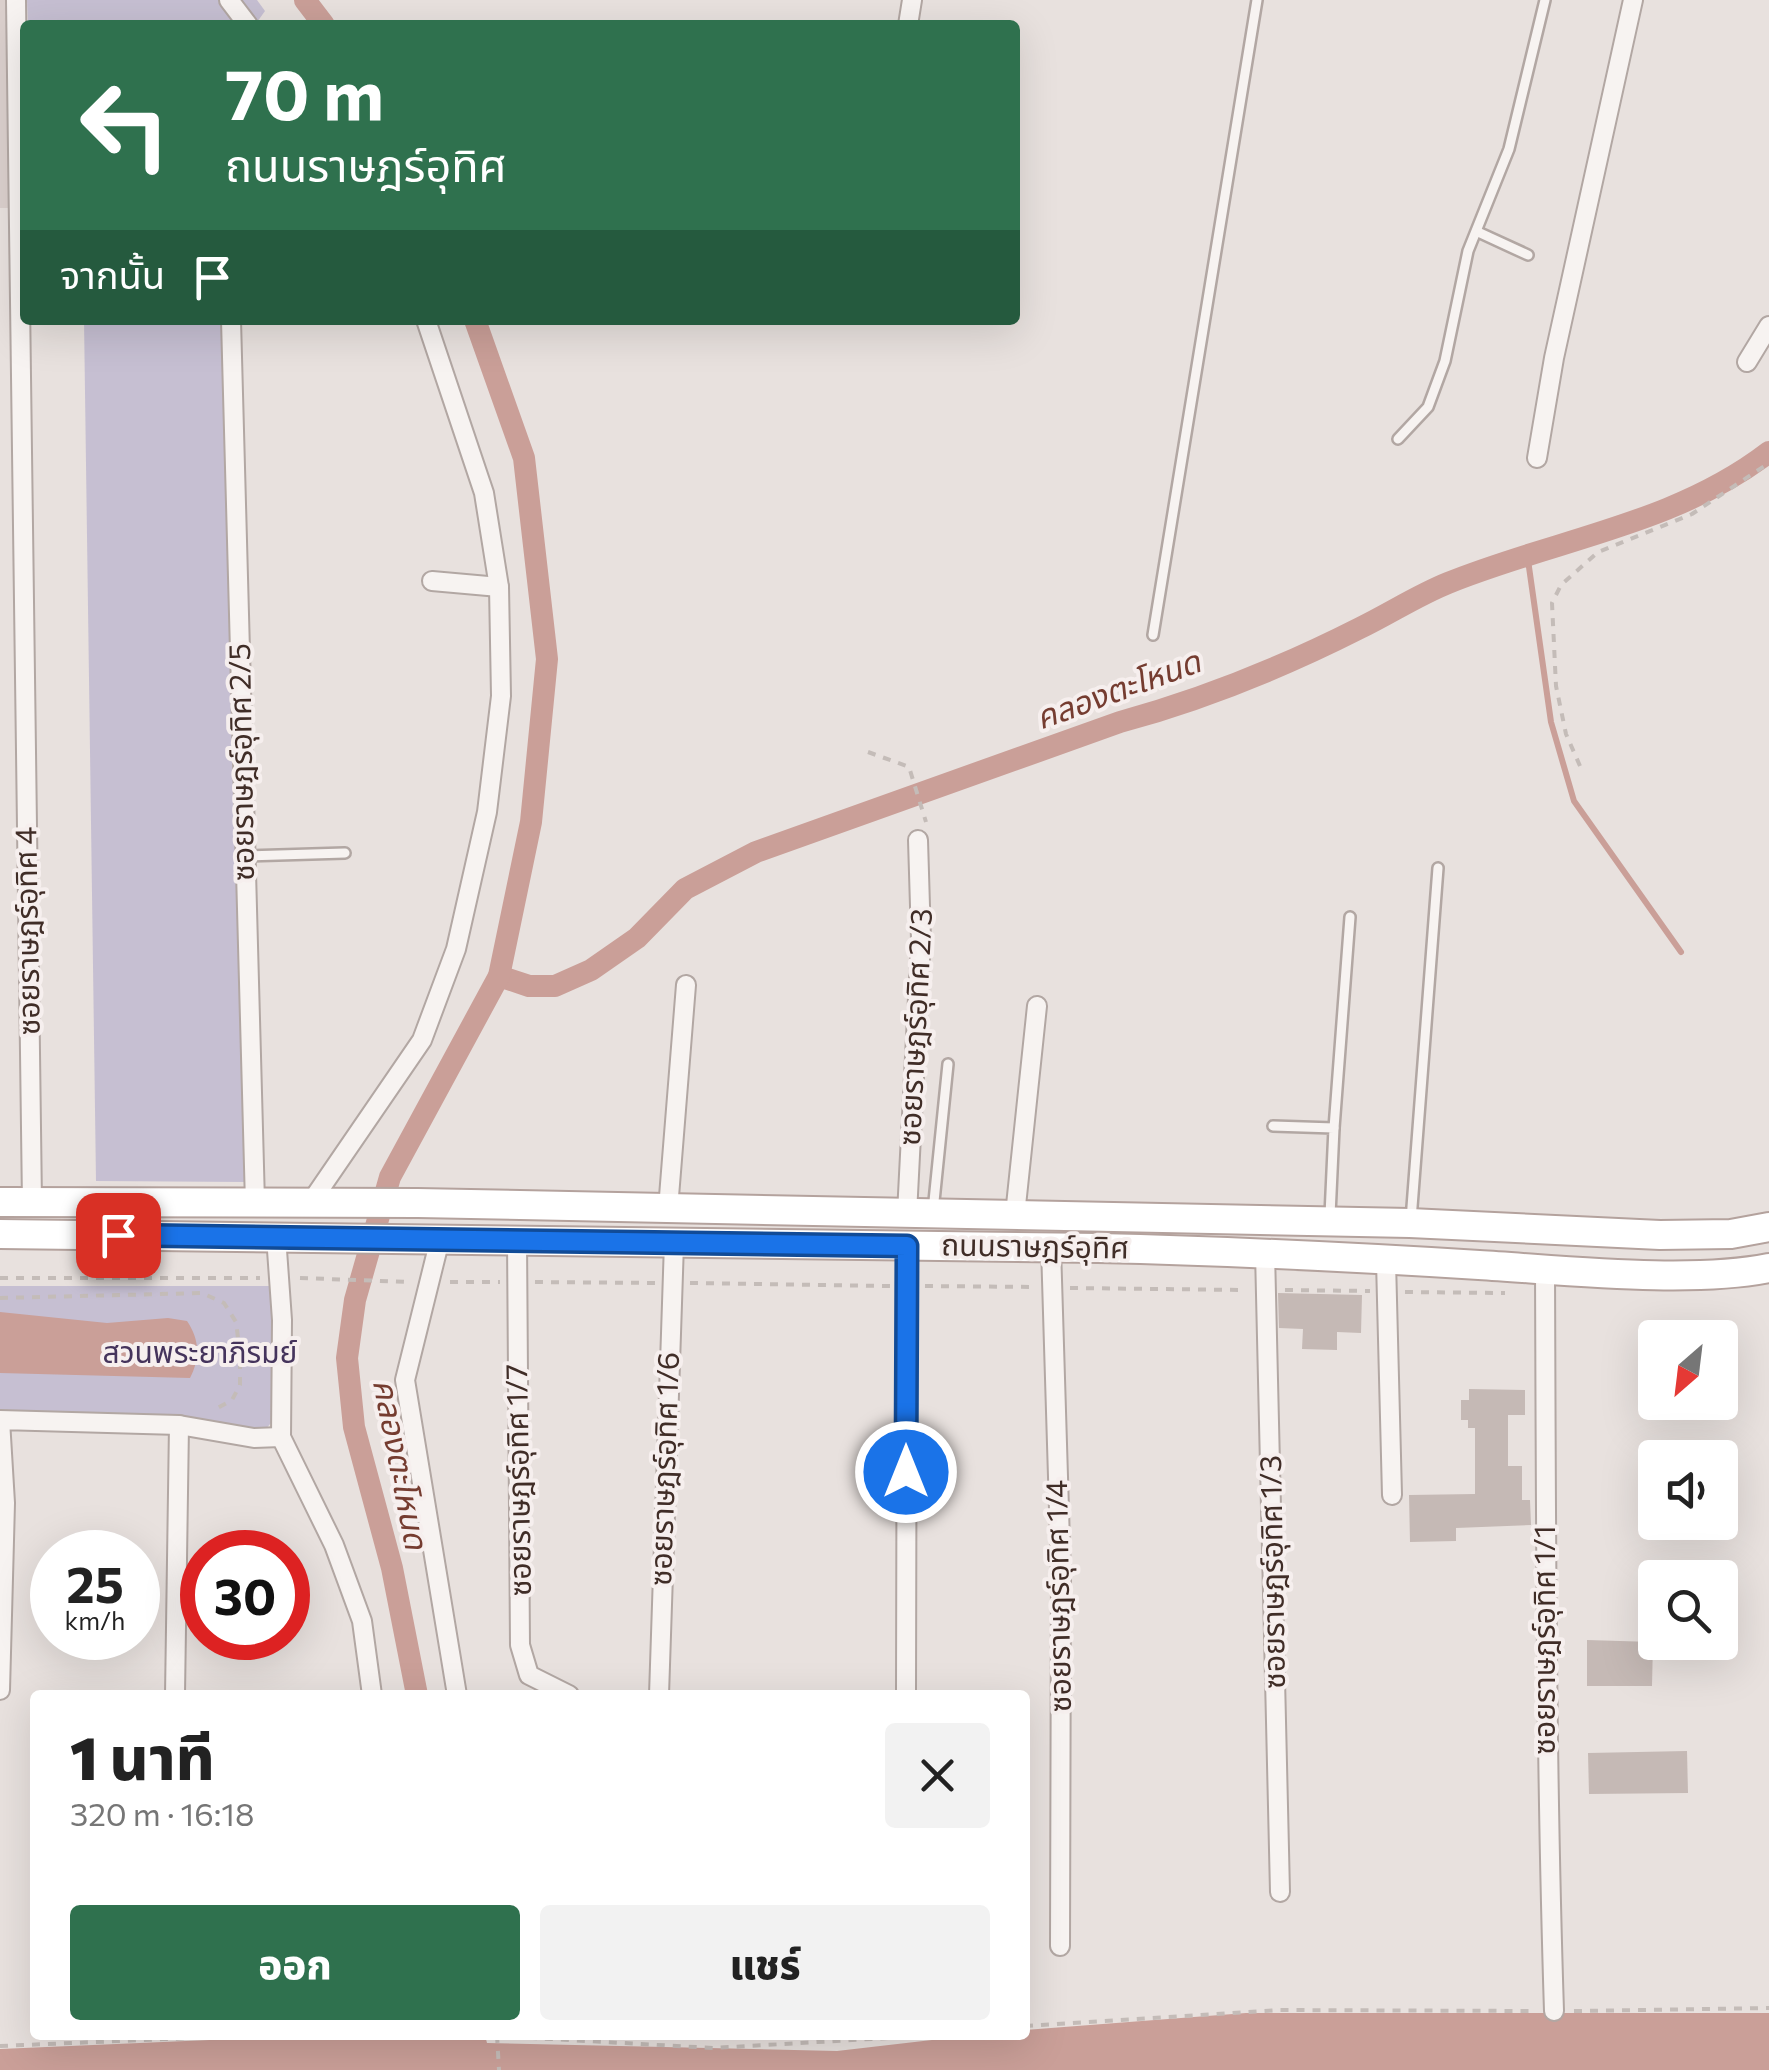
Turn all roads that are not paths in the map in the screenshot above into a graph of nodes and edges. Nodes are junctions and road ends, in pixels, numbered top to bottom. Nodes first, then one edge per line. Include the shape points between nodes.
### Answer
1 (16, 0) edge
2 (229, 0) edge
3 (1257, 0) edge
4 (1545, 0) edge
5 (1634, 0) edge
6 (244, 20) edge
7 (1478, 232) junction
8 (1528, 255) dead end
9 (20, 301) edge
10 (20, 325) edge
11 (231, 325) edge
12 (428, 325) edge
13 (1769, 326) edge
14 (1747, 362) dead end
15 (1398, 439) dead end
16 (1537, 458) dead end
17 (432, 581) dead end
18 (499, 587) junction
19 (1152, 635) dead end
20 (918, 840) dead end
21 (345, 853) dead end
22 (244, 856) junction
23 (1438, 868) dead end
24 (1350, 918) dead end
25 (686, 985) dead end
26 (1036, 1006) dead end
27 (948, 1064) dead end
28 (1273, 1126) dead end
29 (1334, 1128) junction
30 (0, 1202) edge
31 (320, 1202) junction
32 (32, 1203) junction
33 (255, 1203) junction
34 (668, 1209) junction
35 (920, 1214) junction
36 (1014, 1215) junction
37 (1330, 1223) junction
38 (1410, 1223) junction
39 (1769, 1227) edge
40 (0, 1234) edge
41 (276, 1236) junction
42 (440, 1239) junction
43 (517, 1240) junction
44 (674, 1244) junction
45 (907, 1246) junction
46 (1052, 1247) junction
47 (1265, 1252) junction
48 (1386, 1261) junction
49 (1769, 1268) edge
50 (1545, 1281) junction
51 (179, 1425) junction
52 (281, 1437) junction
53 (1392, 1495) dead end
54 (0, 1690) edge
55 (175, 1690) edge
56 (371, 1690) edge
57 (456, 1690) edge
58 (559, 1690) edge
59 (659, 1690) edge
60 (906, 1690) edge
61 (1280, 1892) dead end
62 (1060, 1946) dead end
63 (1554, 2011) road end

1 - 9 street, ซอยราษฎร์อุทิศ 4
2 - 6 street
3 - 19 lane
4 - 7 lane via 1509,150
5 - 16 street
7 - 8 lane
7 - 15 lane via 1428,407
10 - 32 street, ซอยราษฎร์อุทิศ 4
11 - 22 street, ซอยราษฎร์อุทิศ 2/5
12 - 18 street via 484,493
13 - 14 street
17 - 18 street
18 - 31 street via 501,696 487,812 456,949 422,1040
20 - 35 street, ซอยราษฎร์อุทิศ 2/3
21 - 22 lane
22 - 33 street, ซอยราษฎร์อุทิศ 2/5
23 - 38 lane
24 - 29 lane
25 - 34 street
26 - 36 street
27 - 35 lane
28 - 29 lane
29 - 37 lane
30 - 32 main road, ถนนราษฎร์อุทิศ
31 - 33 main road, ถนนราษฎร์อุทิศ
31 - 34 main road, ถนนราษฎร์อุทิศ
32 - 33 main road, ถนนราษฎร์อุทิศ
34 - 35 main road, ถนนราษฎร์อุทิศ
35 - 36 main road, ถนนราษฎร์อุทิศ
36 - 37 main road, ถนนราษฎร์อุทิศ
37 - 38 main road, ถนนราษฎร์อุทิศ
38 - 39 main road, ถนนราษฎร์อุทิศ via 1660,1235
40 - 41 main road, ถนนราษฎร์อุทิศ
41 - 42 main road, ถนนราษฎร์อุทิศ
41 - 52 street
42 - 43 main road, ถนนราษฎร์อุทิศ
42 - 57 street via 405,1380
43 - 44 main road, ถนนราษฎร์อุทิศ
43 - 58 street, ซอยราษฎร์อุทิศ 1/7 via 520,1645 529,1675
44 - 45 main road, ถนนราษฎร์อุทิศ
44 - 59 street, ซอยราษฎร์อุทิศ 1/6
45 - 46 main road, ถนนราษฎร์อุทิศ
45 - 60 street
46 - 47 main road, ถนนราษฎร์อุทิศ
46 - 62 street, ซอยราษฎร์อุทิศ 1/4 via 1061,1574
47 - 48 main road, ถนนราษฎร์อุทิศ
47 - 61 street, ซอยราษฎร์อุทิศ 1/3
48 - 50 main road, ถนนราษฎร์อุทิศ
48 - 53 street
49 - 50 main road, ถนนราษฎร์อุทิศ
50 - 63 street, ซอยราษฎร์อุทิศ 1/1 via 1545,1771
51 - 52 street
51 - 54 street via 0,1420
51 - 55 street
52 - 56 street via 362,1621

